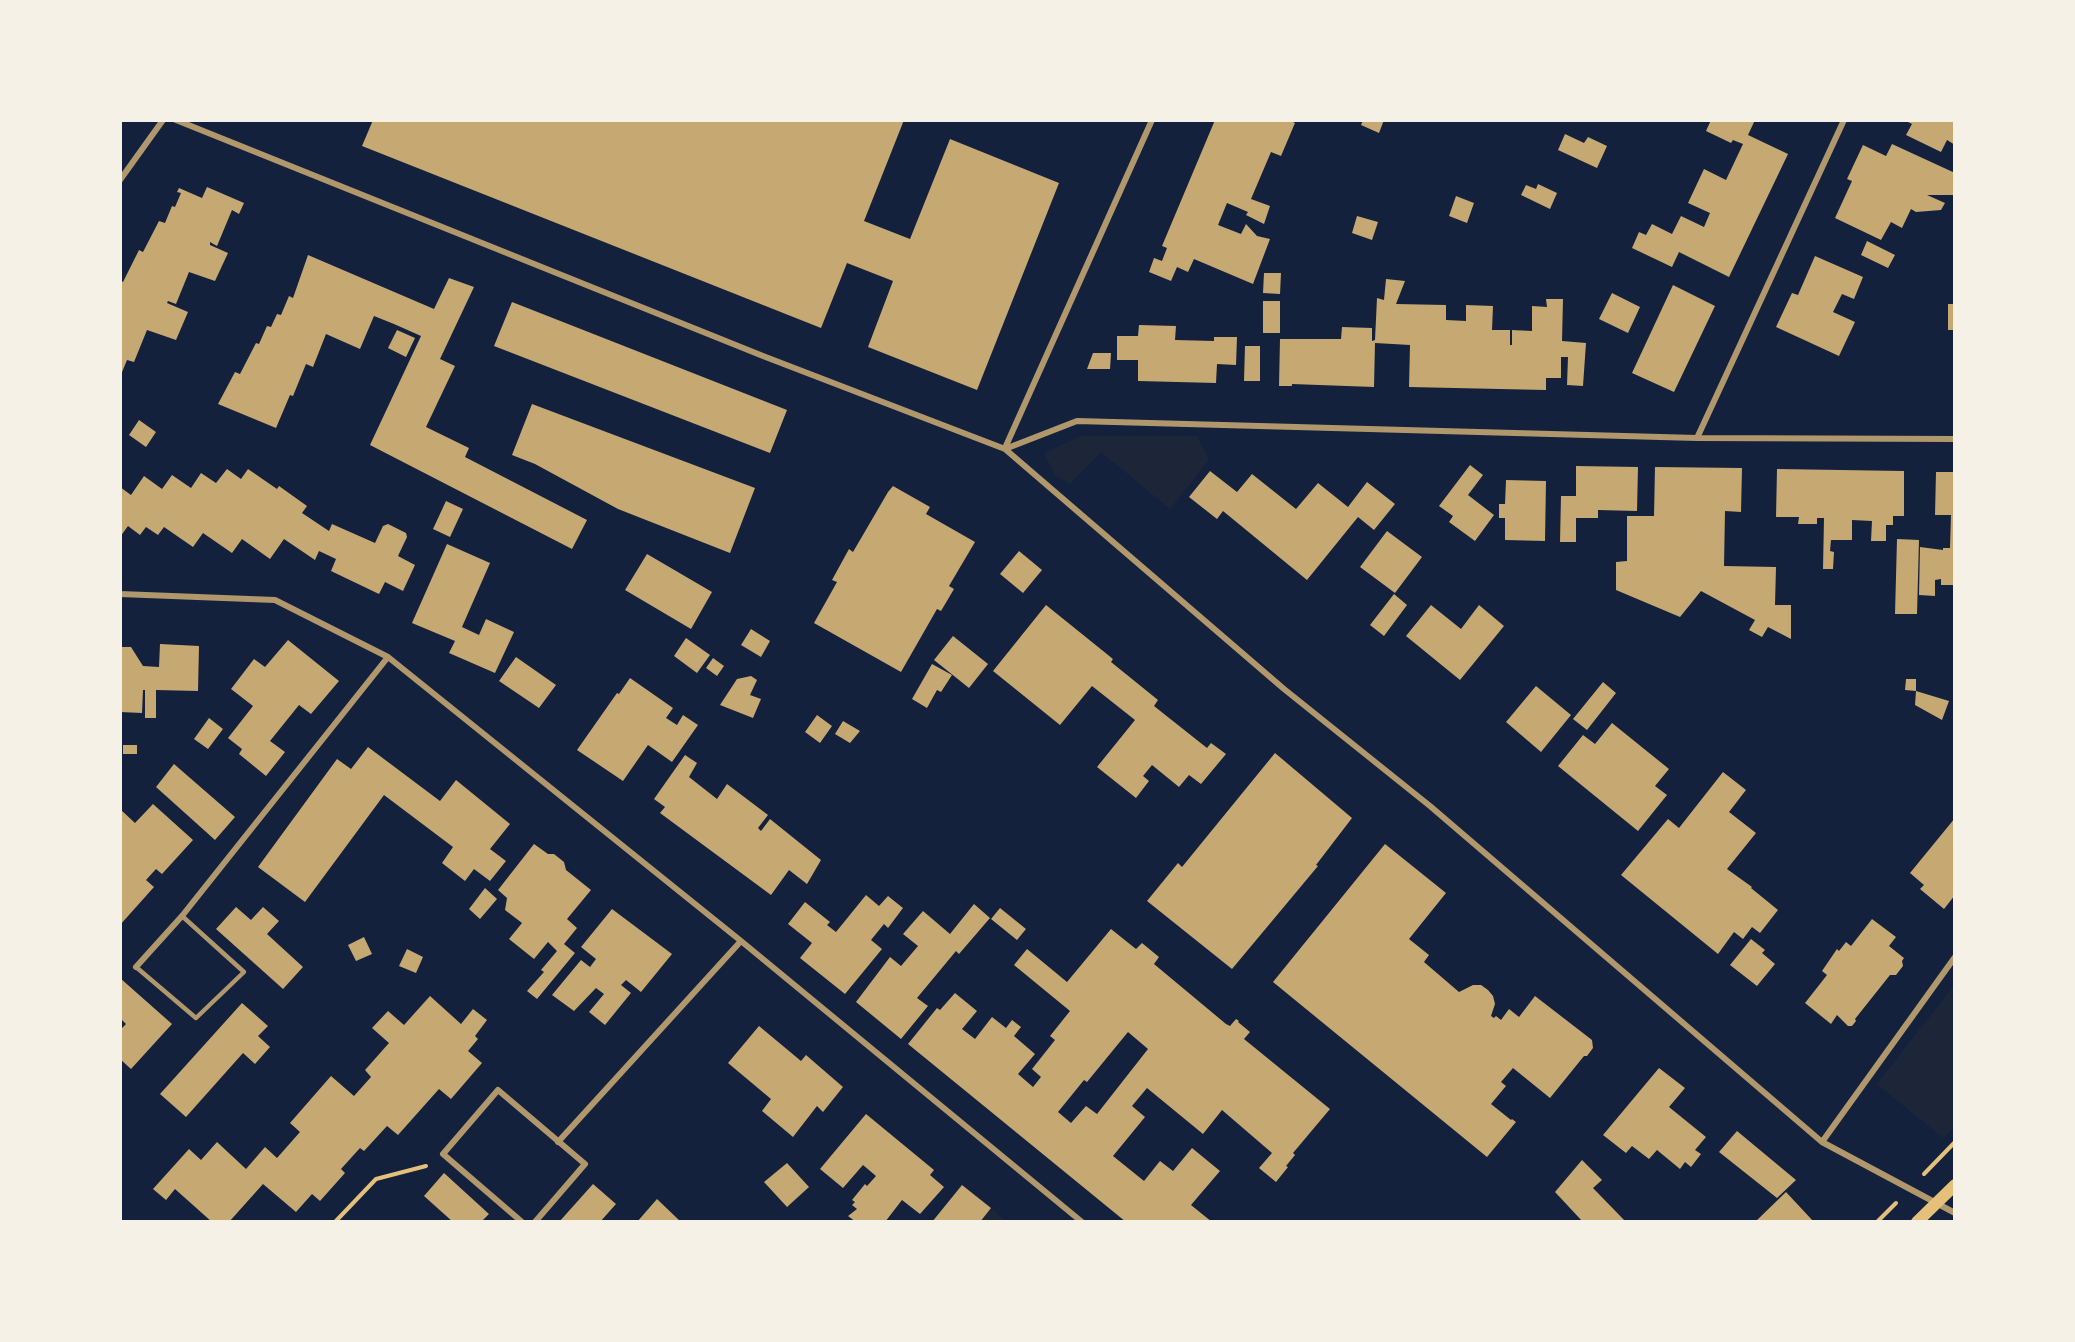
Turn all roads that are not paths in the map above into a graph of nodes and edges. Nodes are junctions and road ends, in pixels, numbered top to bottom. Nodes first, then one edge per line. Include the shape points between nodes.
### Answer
1 (163, 120) edge
2 (177, 120) edge
3 (1152, 120) edge
4 (1844, 120) edge
5 (120, 180) edge
6 (1697, 438) junction
7 (1955, 439) edge
8 (1005, 449) junction
9 (120, 594) edge
10 (388, 657) junction
11 (182, 916) junction
12 (741, 941) junction
13 (1955, 957) edge
14 (136, 967) joint
15 (558, 1142) junction
16 (1822, 1142) junction
17 (1955, 1185) edge
18 (1936, 1204) junction
19 (1955, 1212) edge
20 (522, 1222) edge
21 (534, 1222) edge
22 (1082, 1222) edge
23 (1917, 1222) edge

1 - 5 street
2 - 8 street
3 - 8 street
4 - 6 street
6 - 7 street
6 - 8 street via 1077,421
8 - 16 street
9 - 10 street via 275,600
10 - 11 street
10 - 12 street
11 - 14 street
11 - 14 lane via 244,972 196,1018
12 - 15 street
12 - 22 street
13 - 16 street
15 - 20 street via 498,1090 443,1154
15 - 21 street via 585,1164
16 - 18 street
17 - 18 main road
18 - 19 street
18 - 23 main road

